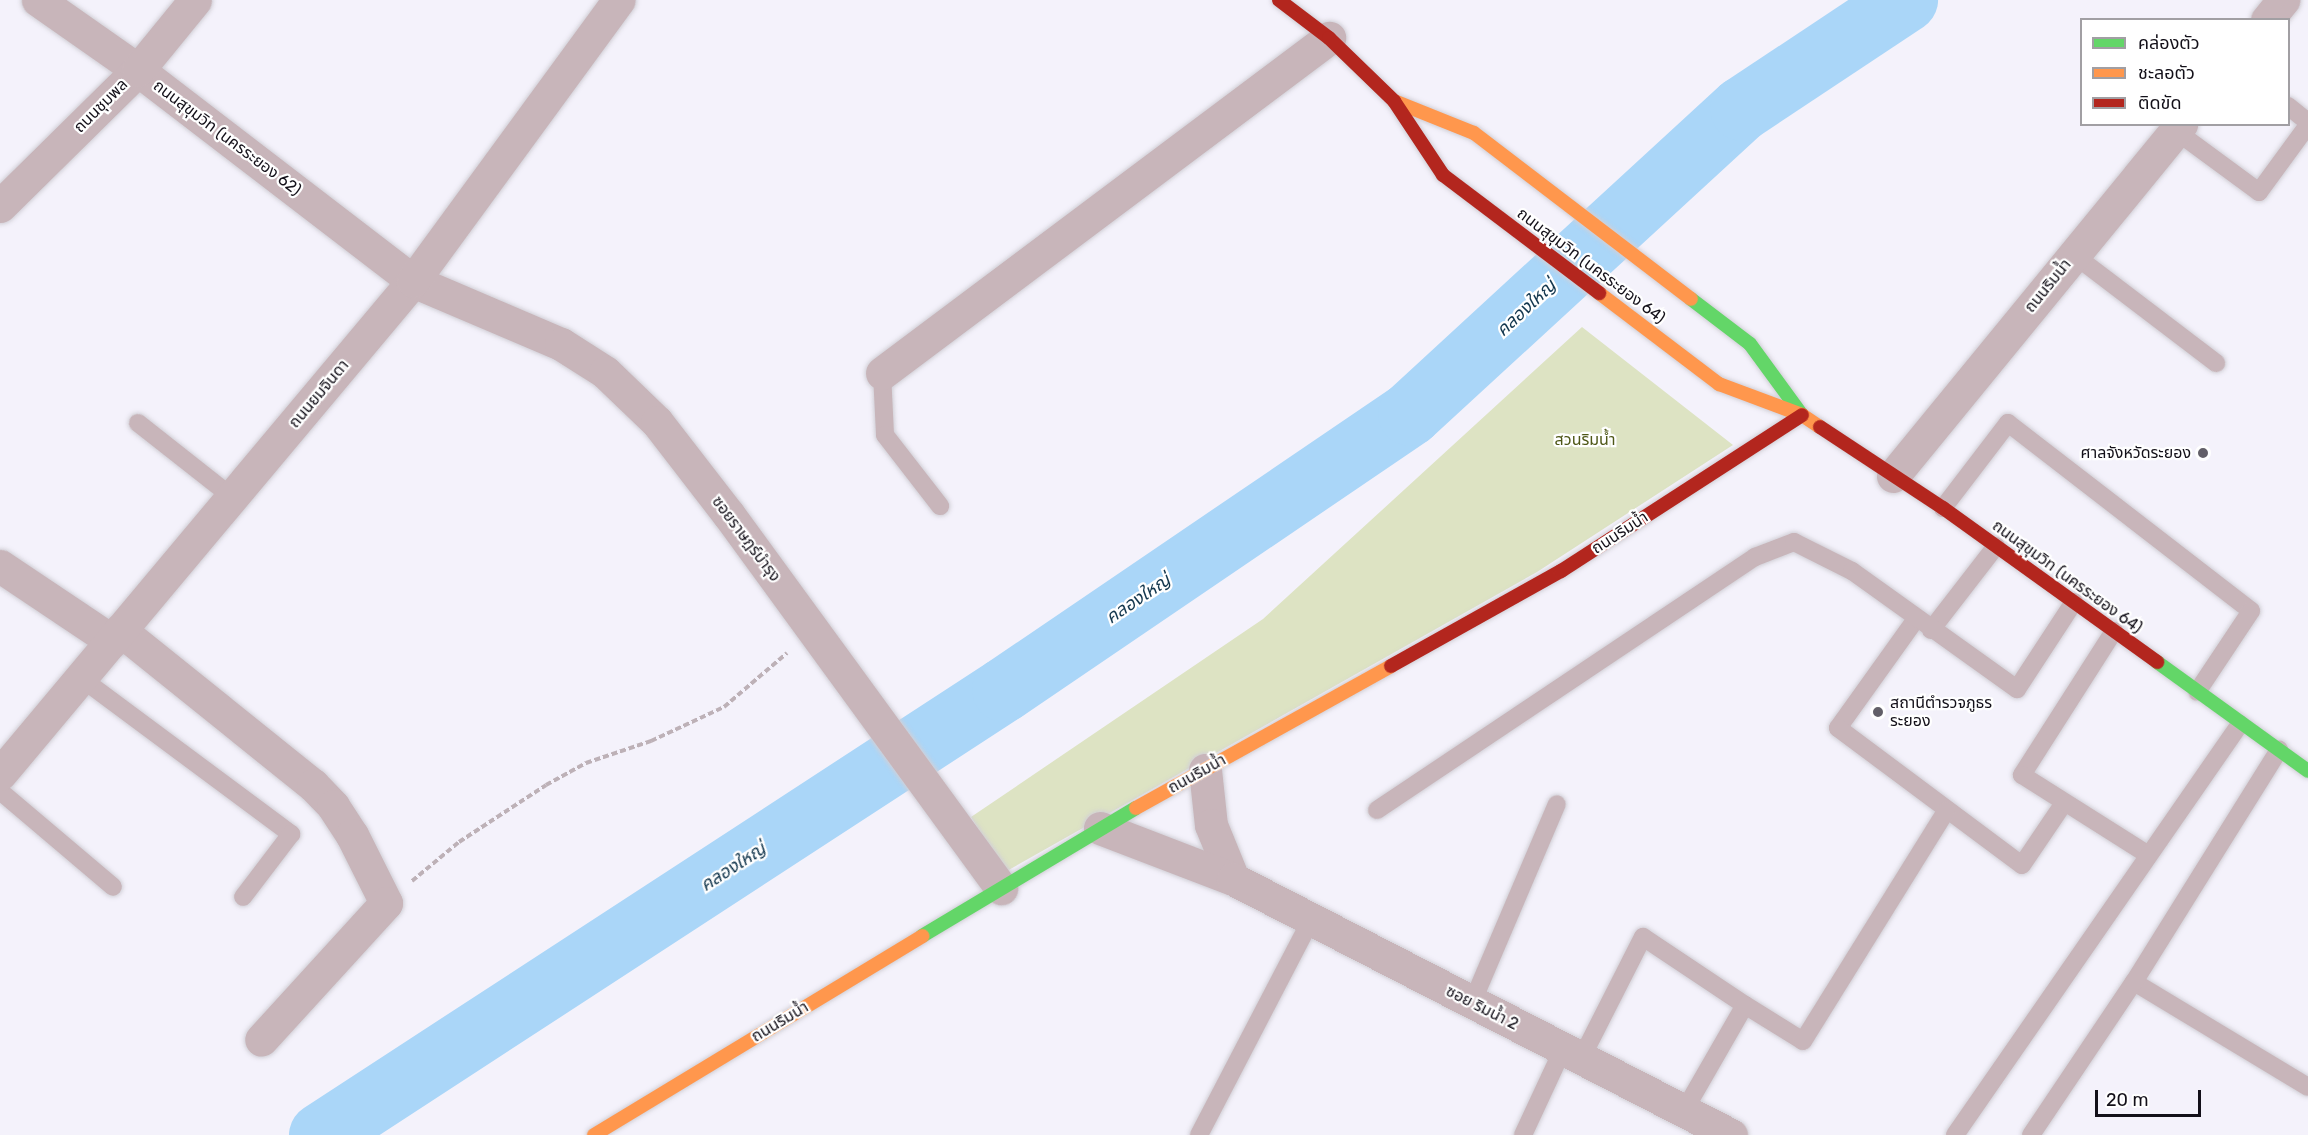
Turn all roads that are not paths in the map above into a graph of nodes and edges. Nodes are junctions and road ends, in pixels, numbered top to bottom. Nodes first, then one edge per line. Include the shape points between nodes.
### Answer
1 (38, 0) edge
2 (195, 0) edge
3 (620, 0) edge
4 (2283, 0) edge
5 (1283, 1) edge
6 (2269, 18) edge
7 (1329, 38) junction
8 (138, 70) junction
9 (1394, 101) junction
10 (2290, 107) edge
11 (2308, 123) edge
12 (2178, 128) edge
13 (0, 206) edge
14 (2073, 254) junction
15 (413, 281) junction
16 (2216, 363) dead end
17 (882, 373) joint
18 (1802, 415) junction
19 (138, 423) dead end
20 (1893, 477) junction
21 (232, 497) junction
22 (940, 506) dead end
23 (1943, 508) junction
24 (1996, 546) junction
25 (0, 566) edge
26 (2074, 602) junction
27 (1916, 619) junction
28 (1931, 630) junction
29 (2114, 632) junction
30 (116, 636) junction
31 (81, 678) junction
32 (2197, 692) junction
33 (2240, 724) junction
34 (2278, 750) junction
35 (1205, 770) junction
36 (2308, 771) edge
37 (0, 774) edge
38 (0, 791) edge
39 (2064, 803) junction
40 (1557, 804) dead end
41 (1377, 810) dead end
42 (1946, 811) junction
43 (1100, 828) junction
44 (2147, 854) junction
45 (1233, 879) junction
46 (113, 887) dead end
47 (1001, 888) junction
48 (243, 897) dead end
49 (1310, 922) junction
50 (2134, 982) junction
51 (1472, 1003) junction
52 (1745, 1005) junction
53 (261, 1040) dead end
54 (1572, 1054) junction
55 (2308, 1087) edge
56 (1684, 1111) junction
57 (594, 1135) edge
58 (1199, 1135) edge
59 (1523, 1135) edge
60 (1731, 1135) edge
61 (1955, 1135) edge
62 (2031, 1135) edge

1 - 8 street, ถนนสุขุมวิท (นครระยอง 62)
2 - 8 street, ถนนชุมพล
3 - 15 street, ถนนยมจินดา
4 - 6 street
5 - 7 street, ถนนสุขุมวิท (นครระยอง 64)
7 - 9 street, ถนนสุขุมวิท (นครระยอง 64)
7 - 17 street
8 - 13 street, ถนนชุมพล
8 - 15 street, ถนนสุขุมวิท (นครระยอง 62)
9 - 18 street, ถนนสุขุมวิท (นครระยอง 64) via 1474,134 1750,344
9 - 18 street, ถนนสุขุมวิท (นครระยอง 64) via 1443,175 1719,384
10 - 11 lane
11 - 12 lane via 2259,192
12 - 14 street, ถนนริมน้ำ
14 - 16 lane
14 - 20 street, ถนนริมน้ำ
15 - 21 street, ถนนยมจินดา
15 - 47 street, ซอยราษฎร์บำรุง via 561,344 605,372 657,422
17 - 22 lane via 885,435
18 - 20 street, ถนนสุขุมวิท (นครระยอง 64)
18 - 35 street, ถนนริมน้ำ via 1561,571
19 - 21 lane
20 - 23 street, ถนนสุขุมวิท (นครระยอง 64)
21 - 30 street, ถนนยมจินดา
23 - 24 street, ถนนสุขุมวิท (นครระยอง 64)
23 - 32 lane via 2008,423 2251,610
24 - 26 street, ถนนสุขุมวิท (นครระยอง 64)
24 - 28 lane
25 - 30 street
26 - 28 lane via 2017,690
26 - 29 street, ถนนสุขุมวิท (นครระยอง 64)
27 - 28 lane
27 - 41 lane via 1852,571 1794,542 1755,557
27 - 42 lane via 1838,728
29 - 32 street, ถนนสุขุมวิท (นครระยอง 64)
29 - 39 lane via 2022,775
30 - 31 street, ถนนยมจินดา
30 - 53 street via 313,785 352,835 386,903
31 - 37 street, ถนนยมจินดา
31 - 48 lane via 291,834
32 - 33 street, ถนนสุขุมวิท (นครระยอง 64)
33 - 34 street, ถนนสุขุมวิท (นครระยอง 64)
33 - 44 lane
34 - 36 street, ถนนสุขุมวิท (นครระยอง 64)
34 - 50 lane
35 - 43 street, ถนนริมน้ำ
35 - 45 street via 1211,825
38 - 46 lane
39 - 42 lane via 2022,865
39 - 44 lane
40 - 51 lane
42 - 52 lane via 1803,1041
43 - 45 street, ซอย ริมน้ำ 2
43 - 47 street, ถนนริมน้ำ
44 - 61 lane
45 - 49 street, ซอย ริมน้ำ 2
47 - 57 street, ถนนริมน้ำ
49 - 51 street, ซอย ริมน้ำ 2
49 - 58 lane
50 - 55 lane
50 - 62 lane
51 - 54 street, ซอย ริมน้ำ 2
52 - 54 lane via 1642,937
52 - 56 lane
54 - 56 street, ซอย ริมน้ำ 2
54 - 59 lane
56 - 60 street, ซอย ริมน้ำ 2

